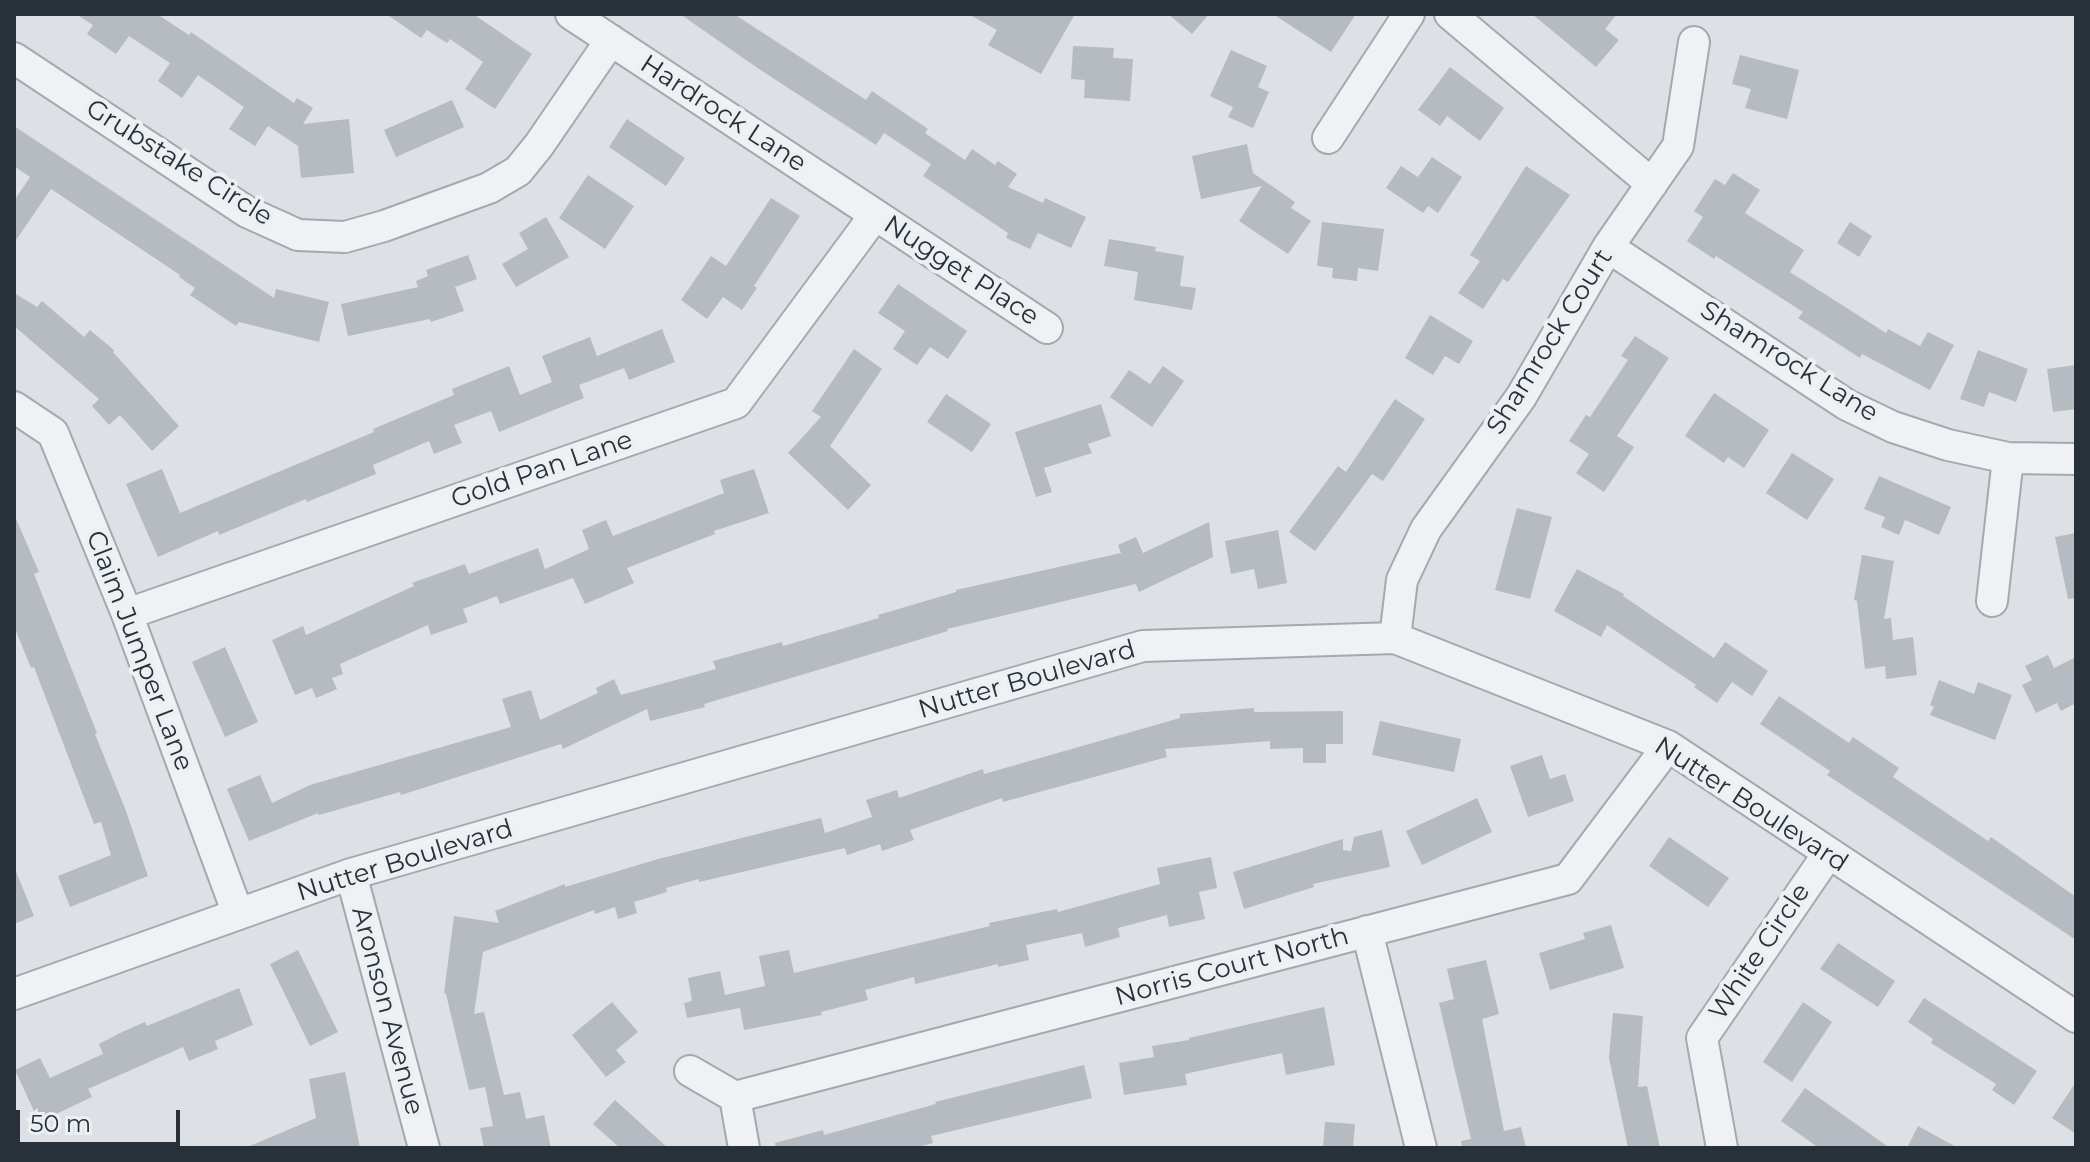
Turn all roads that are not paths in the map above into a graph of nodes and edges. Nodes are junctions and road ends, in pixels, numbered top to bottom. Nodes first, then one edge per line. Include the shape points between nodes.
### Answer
1 (571, 14) edge
2 (1409, 14) edge
3 (1450, 14) edge
4 (611, 40) junction
5 (1694, 42) dead end
6 (14, 58) edge
7 (1328, 138) dead end
8 (1652, 184) junction
9 (875, 215) junction
10 (1608, 247) junction
11 (1047, 328) dead end
12 (14, 407) edge
13 (2008, 458) junction
14 (2076, 459) edge
15 (1992, 601) dead end
16 (127, 614) junction
17 (1395, 638) junction
18 (1668, 746) junction
19 (1828, 854) junction
20 (351, 874) junction
21 (238, 914) junction
22 (1367, 931) junction
23 (14, 994) edge
24 (2076, 1017) edge
25 (690, 1071) dead end
26 (735, 1097) junction
27 (424, 1148) edge
28 (744, 1148) edge
29 (1421, 1148) edge
30 (1722, 1148) edge

1 - 4 street, Hardrock Lane
2 - 7 street
3 - 8 street
4 - 6 street, Grubstake Circle via 518,171 489,188 345,237 298,235 247,212
4 - 9 street, Hardrock Lane
5 - 8 street, Shamrock Court via 1678,146
8 - 10 street, Shamrock Court
9 - 11 street, Nugget Place
9 - 16 street, Gold Pan Lane via 736,403
10 - 13 street, Shamrock Lane via 1847,405 1893,427
10 - 17 street, Shamrock Court via 1521,397 1426,529 1402,580
12 - 16 street, Claim Jumper Lane via 53,433
13 - 14 street, Shamrock Lane
13 - 15 street
16 - 21 street, Claim Jumper Lane
17 - 18 street, Nutter Boulevard
17 - 20 street, Nutter Boulevard via 1143,646
18 - 19 street, Nutter Boulevard
18 - 22 street, Norris Court North via 1568,879
19 - 24 street, Nutter Boulevard
19 - 30 street, White Circle via 1702,1038
20 - 21 street, Nutter Boulevard
20 - 27 street, Aronson Avenue
21 - 23 street, Nutter Boulevard
22 - 26 street, Norris Court North
22 - 29 street
25 - 26 street
26 - 28 street

